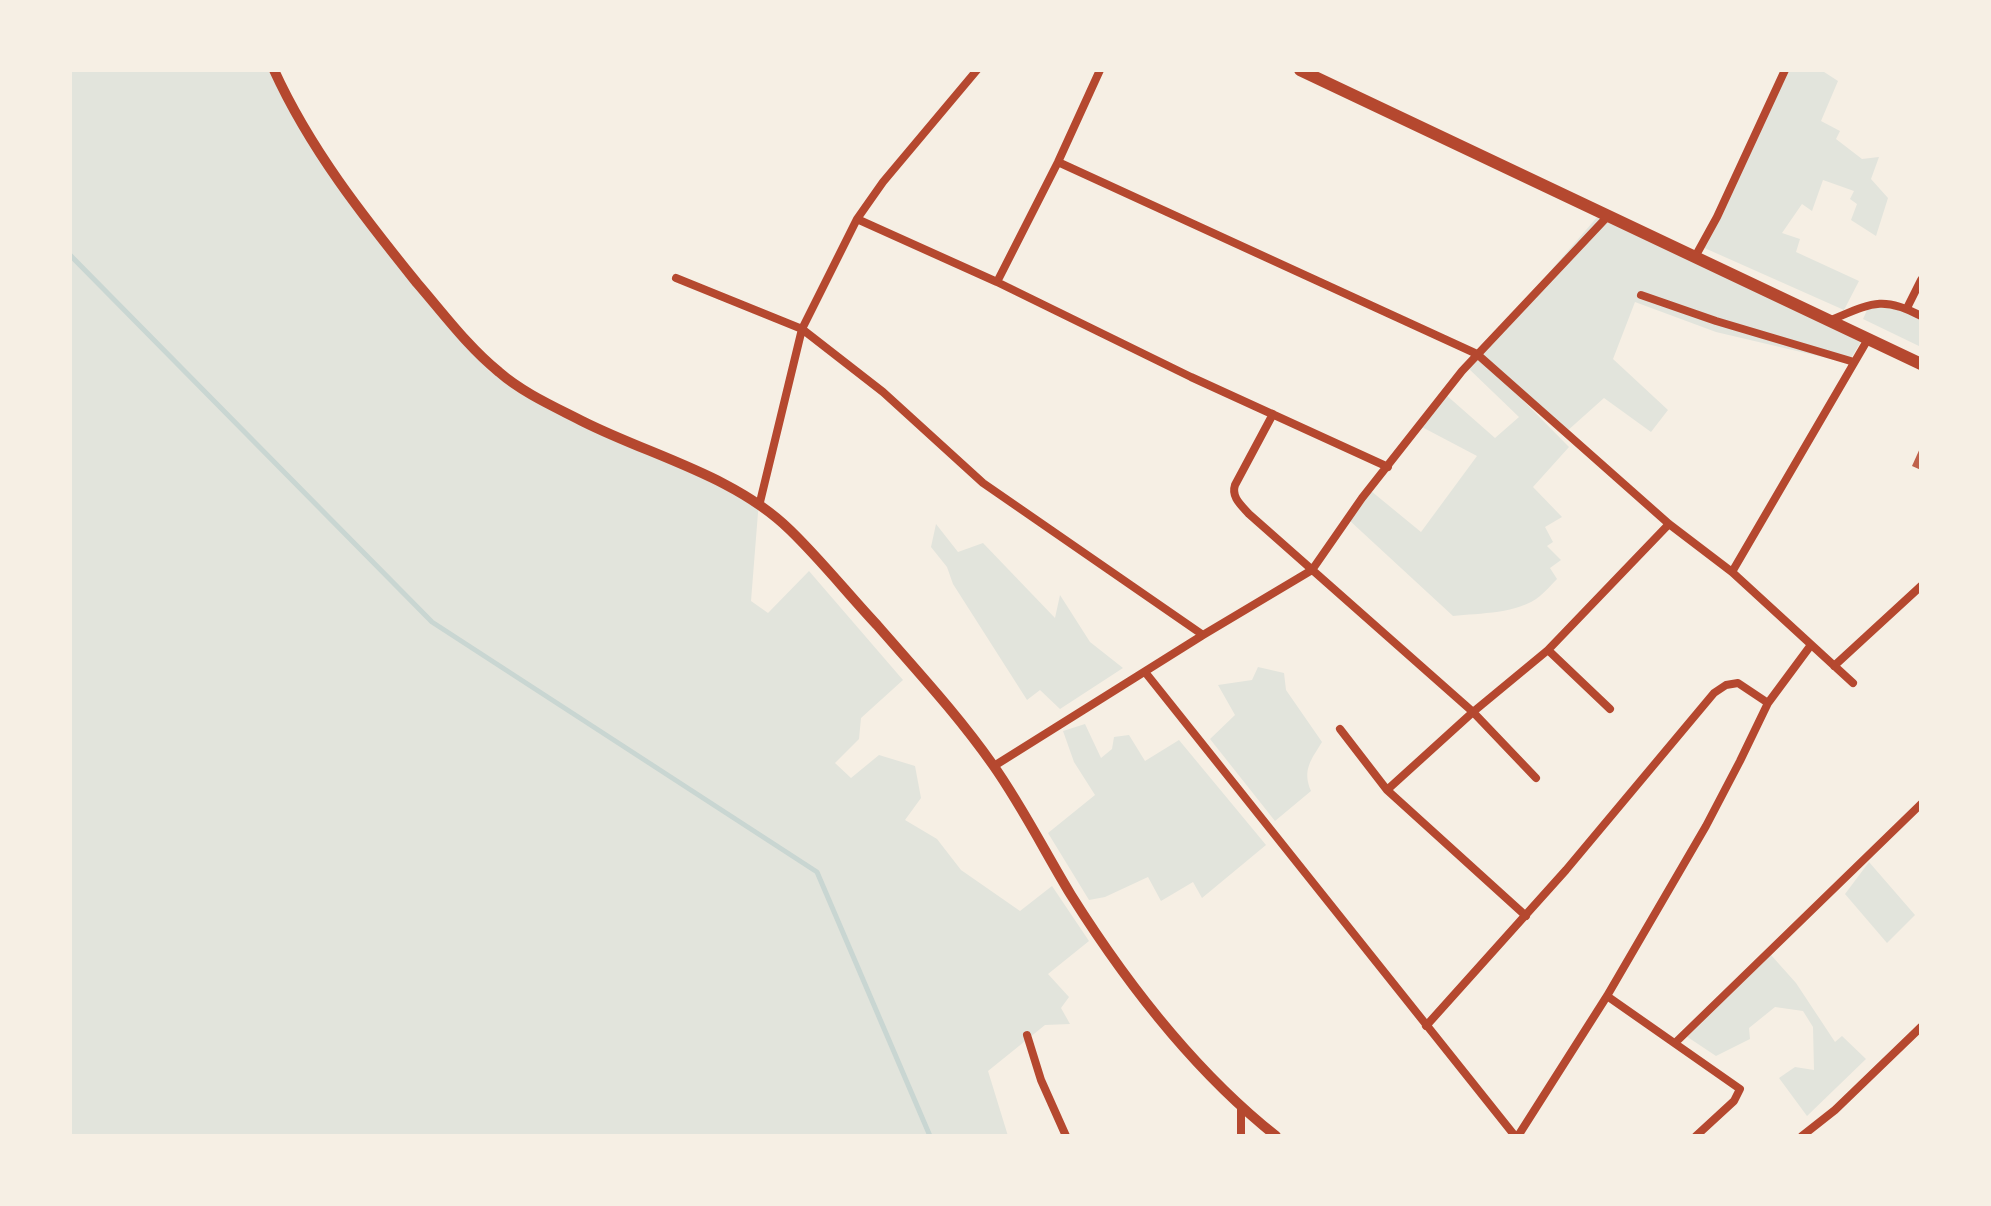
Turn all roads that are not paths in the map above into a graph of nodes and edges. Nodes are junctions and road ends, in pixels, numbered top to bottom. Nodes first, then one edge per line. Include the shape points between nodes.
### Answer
1 (274, 70) edge
2 (977, 70) edge
3 (1100, 70) edge
4 (1300, 70) edge
5 (1784, 70) edge
6 (1058, 162) junction
7 (1608, 217) junction
8 (856, 219) junction
9 (1694, 257) junction
10 (676, 278) dead end
11 (1921, 280) edge
12 (997, 282) junction
13 (1641, 295) dead end
14 (1907, 308) junction
15 (1921, 316) edge
16 (1828, 321) junction
17 (802, 329) junction
18 (1868, 339) junction
19 (1477, 354) junction
20 (1854, 362) junction
21 (1921, 364) edge
22 (1272, 414) junction
23 (1388, 466) junction
24 (760, 502) junction
25 (1669, 524) junction
26 (1312, 570) junction
27 (1732, 572) junction
28 (1921, 586) edge
29 (1203, 635) junction
30 (1811, 645) junction
31 (1548, 650) junction
32 (1834, 666) junction
33 (1145, 672) junction
34 (1854, 683) dead end
35 (1768, 703) junction
36 (1610, 709) dead end
37 (1473, 712) junction
38 (1340, 729) dead end
39 (994, 766) junction
40 (1536, 778) dead end
41 (1386, 790) junction
42 (1921, 804) edge
43 (1526, 916) junction
44 (1606, 996) junction
45 (1426, 1026) junction
46 (1921, 1027) edge
47 (1027, 1036) dead end
48 (1675, 1043) junction
49 (1241, 1109) junction
50 (1066, 1136) edge
51 (1241, 1136) edge
52 (1276, 1136) edge
53 (1516, 1136) edge
54 (1696, 1136) edge
55 (1802, 1136) edge

1 - 24 street via 360,212 500,374 586,423
2 - 8 street
3 - 6 street
4 - 7 main road
5 - 9 street
6 - 12 street
6 - 19 street
7 - 9 main road
7 - 19 street
8 - 12 street
8 - 17 street
9 - 16 main road
10 - 17 street
11 - 14 street
12 - 22 street
13 - 20 street
14 - 15 street
14 - 16 street via 1879,302
16 - 18 main road
17 - 24 street
17 - 29 street via 983,482
18 - 20 street
18 - 21 main road
19 - 23 street
19 - 25 street
20 - 27 street
22 - 23 street
22 - 26 street via 1234,495
23 - 26 street
24 - 39 street via 893,644
25 - 27 street
25 - 31 street
26 - 29 street
26 - 37 street
27 - 30 street
28 - 32 street
29 - 33 street
30 - 32 street
30 - 35 street
31 - 36 street
31 - 37 street
32 - 34 street
33 - 39 street
33 - 45 street
35 - 43 street via 1738,683 1714,693
35 - 44 street via 1706,826
37 - 40 street
37 - 41 street
38 - 41 street
39 - 49 street via 1136,990
41 - 43 street
42 - 48 street
43 - 45 street
44 - 48 street
44 - 53 street
45 - 53 street
46 - 55 street
47 - 50 street
48 - 54 street via 1741,1091
49 - 51 street
49 - 52 street

